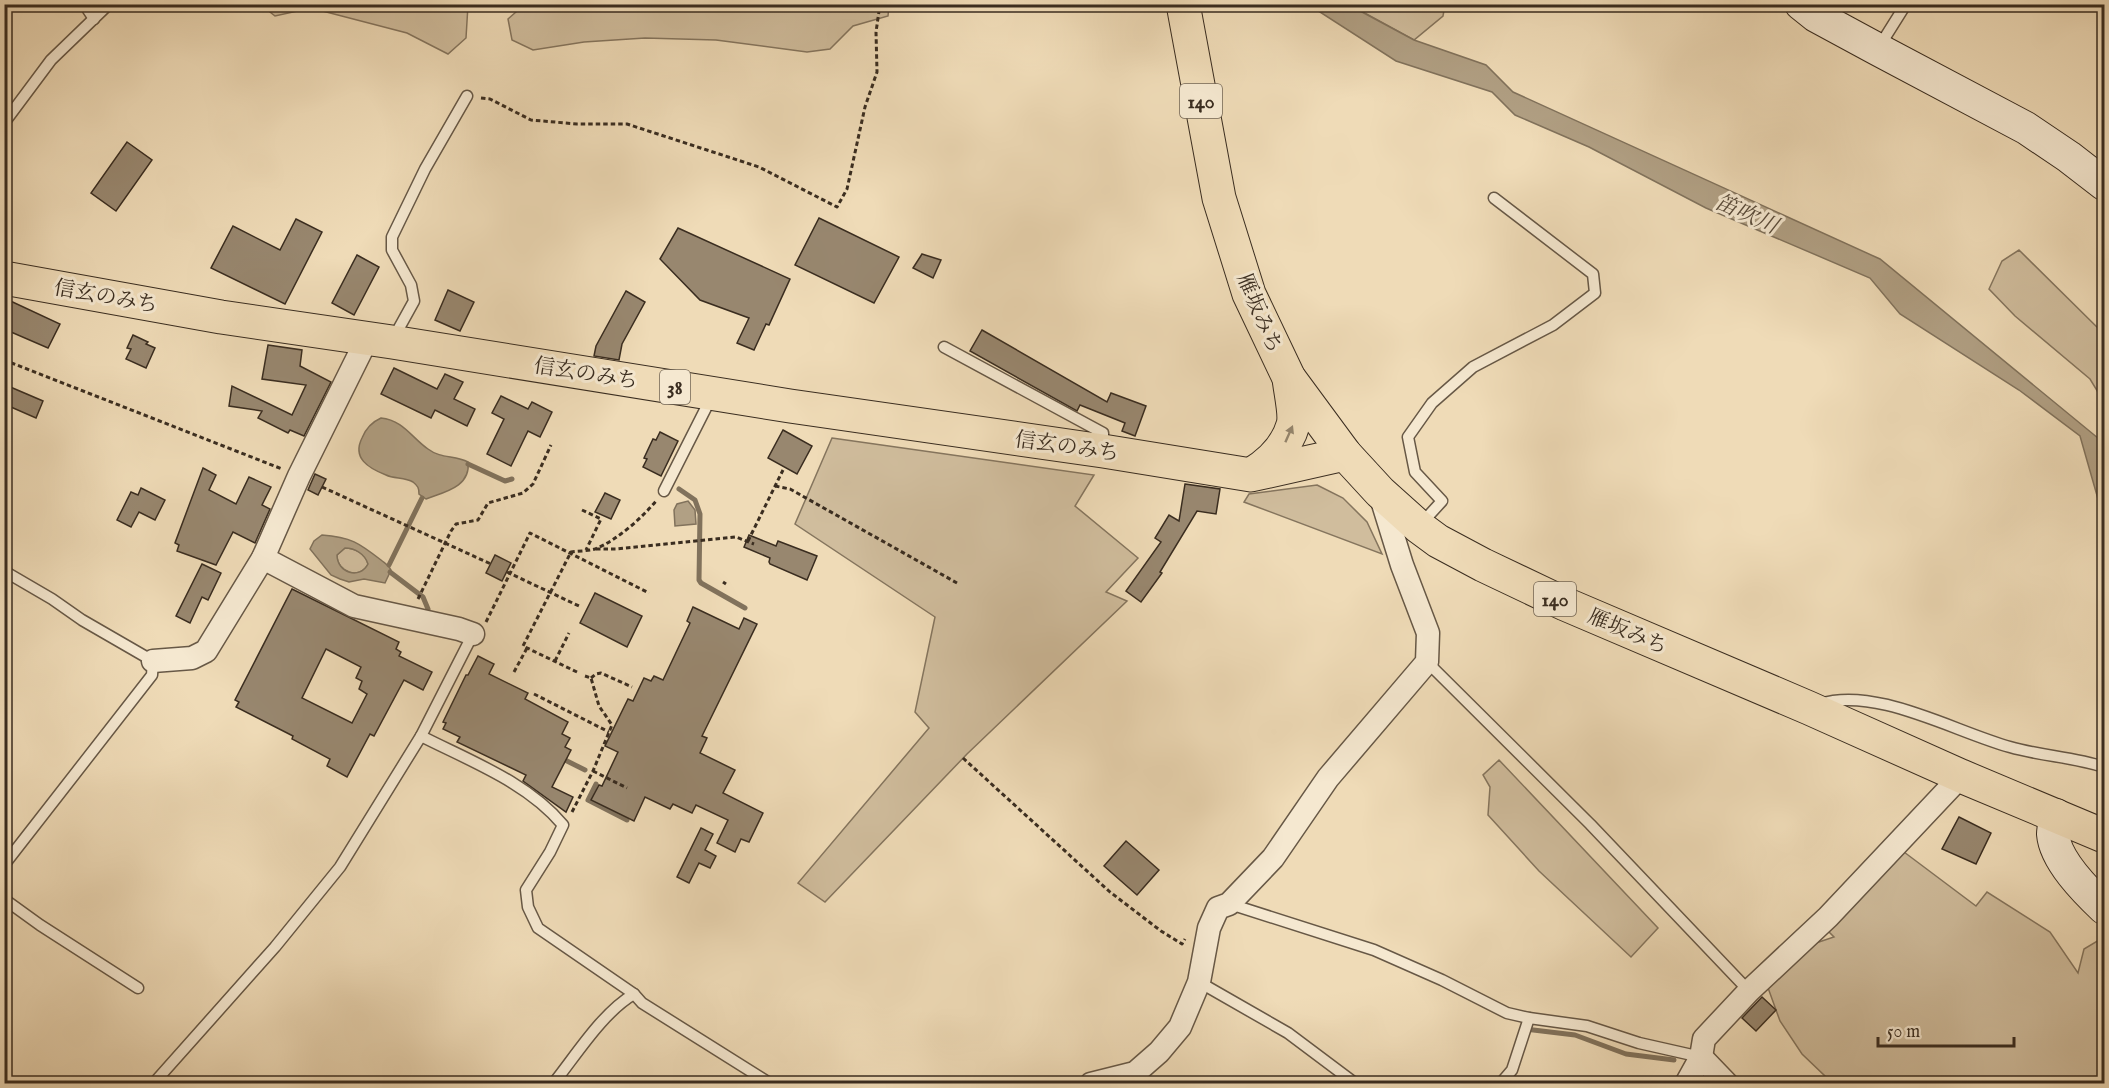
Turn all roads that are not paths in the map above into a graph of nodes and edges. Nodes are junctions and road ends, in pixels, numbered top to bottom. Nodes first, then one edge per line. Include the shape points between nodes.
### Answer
1 (84, 4) edge
2 (109, 4) edge
3 (1183, 4) edge
4 (1801, 4) edge
5 (1906, 4) edge
6 (94, 19) junction
7 (1877, 50) junction
8 (467, 96) road end
9 (4, 123) edge
10 (2104, 184) edge
11 (1494, 198) dead end
12 (4, 278) edge
13 (379, 340) junction
14 (945, 347) dead end
15 (1289, 378) junction
16 (714, 393) junction
17 (1103, 451) junction
18 (1345, 454) junction
19 (1251, 476) junction
20 (664, 491) road end
21 (1380, 492) junction
22 (1419, 527) junction
23 (263, 558) junction
24 (4, 571) edge
25 (472, 634) joint
26 (153, 661) junction
27 (1427, 662) junction
28 (1809, 708) junction
29 (421, 736) junction
30 (2104, 767) edge
31 (1961, 776) junction
32 (2056, 815) junction
33 (2104, 836) edge
34 (4, 865) edge
35 (4, 899) edge
36 (1229, 904) junction
37 (2104, 908) edge
38 (1199, 982) junction
39 (138, 988) dead end
40 (1749, 991) junction
41 (634, 994) junction
42 (1529, 1018) junction
43 (1701, 1057) junction
44 (153, 1083) edge
45 (553, 1083) edge
46 (771, 1083) edge
47 (1091, 1083) edge
48 (1356, 1083) edge
49 (1500, 1083) edge
50 (1686, 1083) edge
51 (1727, 1083) edge

1 - 6 lane
2 - 6 lane
3 - 15 main road, 雁坂みち / 140 via 1220,198 1249,294
4 - 7 street
5 - 7 lane
6 - 9 lane via 51,60
7 - 10 street via 2026,128
8 - 13 lane via 392,237 392,250 411,285 414,301
11 - 22 lane via 1593,274 1595,293 1553,325 1473,368 1431,403 1408,437 1415,472 1442,501
12 - 13 main road, 信玄のみち / 38 via 221,317
13 - 16 main road, 信玄のみち / 38
13 - 23 street via 299,476
14 - 17 lane via 1103,433
15 - 18 main road, 雁坂みち / 140
19 -> 15 main road via 1267,465 1294,423
16 - 17 main road, 信玄のみち / 38
16 - 20 lane
17 - 19 main road, 信玄のみち / 38
18 - 19 main road, 信玄のみち / 38
18 - 21 main road, 雁坂みち / 140
21 - 22 main road, 雁坂みち / 140
21 - 27 street via 1428,633
22 - 28 main road, 雁坂みち / 140 via 1483,565 1565,604
23 - 25 street via 354,606
23 - 26 street via 206,651 192,658
24 - 26 lane
25 - 29 lane
26 - 34 lane via 152,675
27 - 36 street via 1328,778 1273,858
27 - 40 lane via 1590,824
28 - 30 lane via 1836,699 1879,702 2010,748
28 - 31 main road, 雁坂みち / 140
29 - 41 lane via 539,800 563,825 526,890 528,907 538,928
29 - 44 lane via 340,867 275,947
31 - 32 main road, 雁坂みち / 140
31 - 40 street via 1828,917
32 - 33 main road, 雁坂みち / 140
32 - 37 street via 2053,834 2060,857
35 - 39 lane
36 - 38 street via 1218,908 1209,928
36 - 42 lane via 1374,950 1507,1012
38 - 47 street via 1180,1027 1160,1052 1135,1073
38 - 48 lane via 1288,1033
40 - 43 street via 1704,1039
41 - 45 lane via 609,1014
41 - 46 lane via 642,1003
42 - 43 lane via 1587,1026
42 - 49 lane via 1512,1070
43 - 50 street
43 - 51 street

